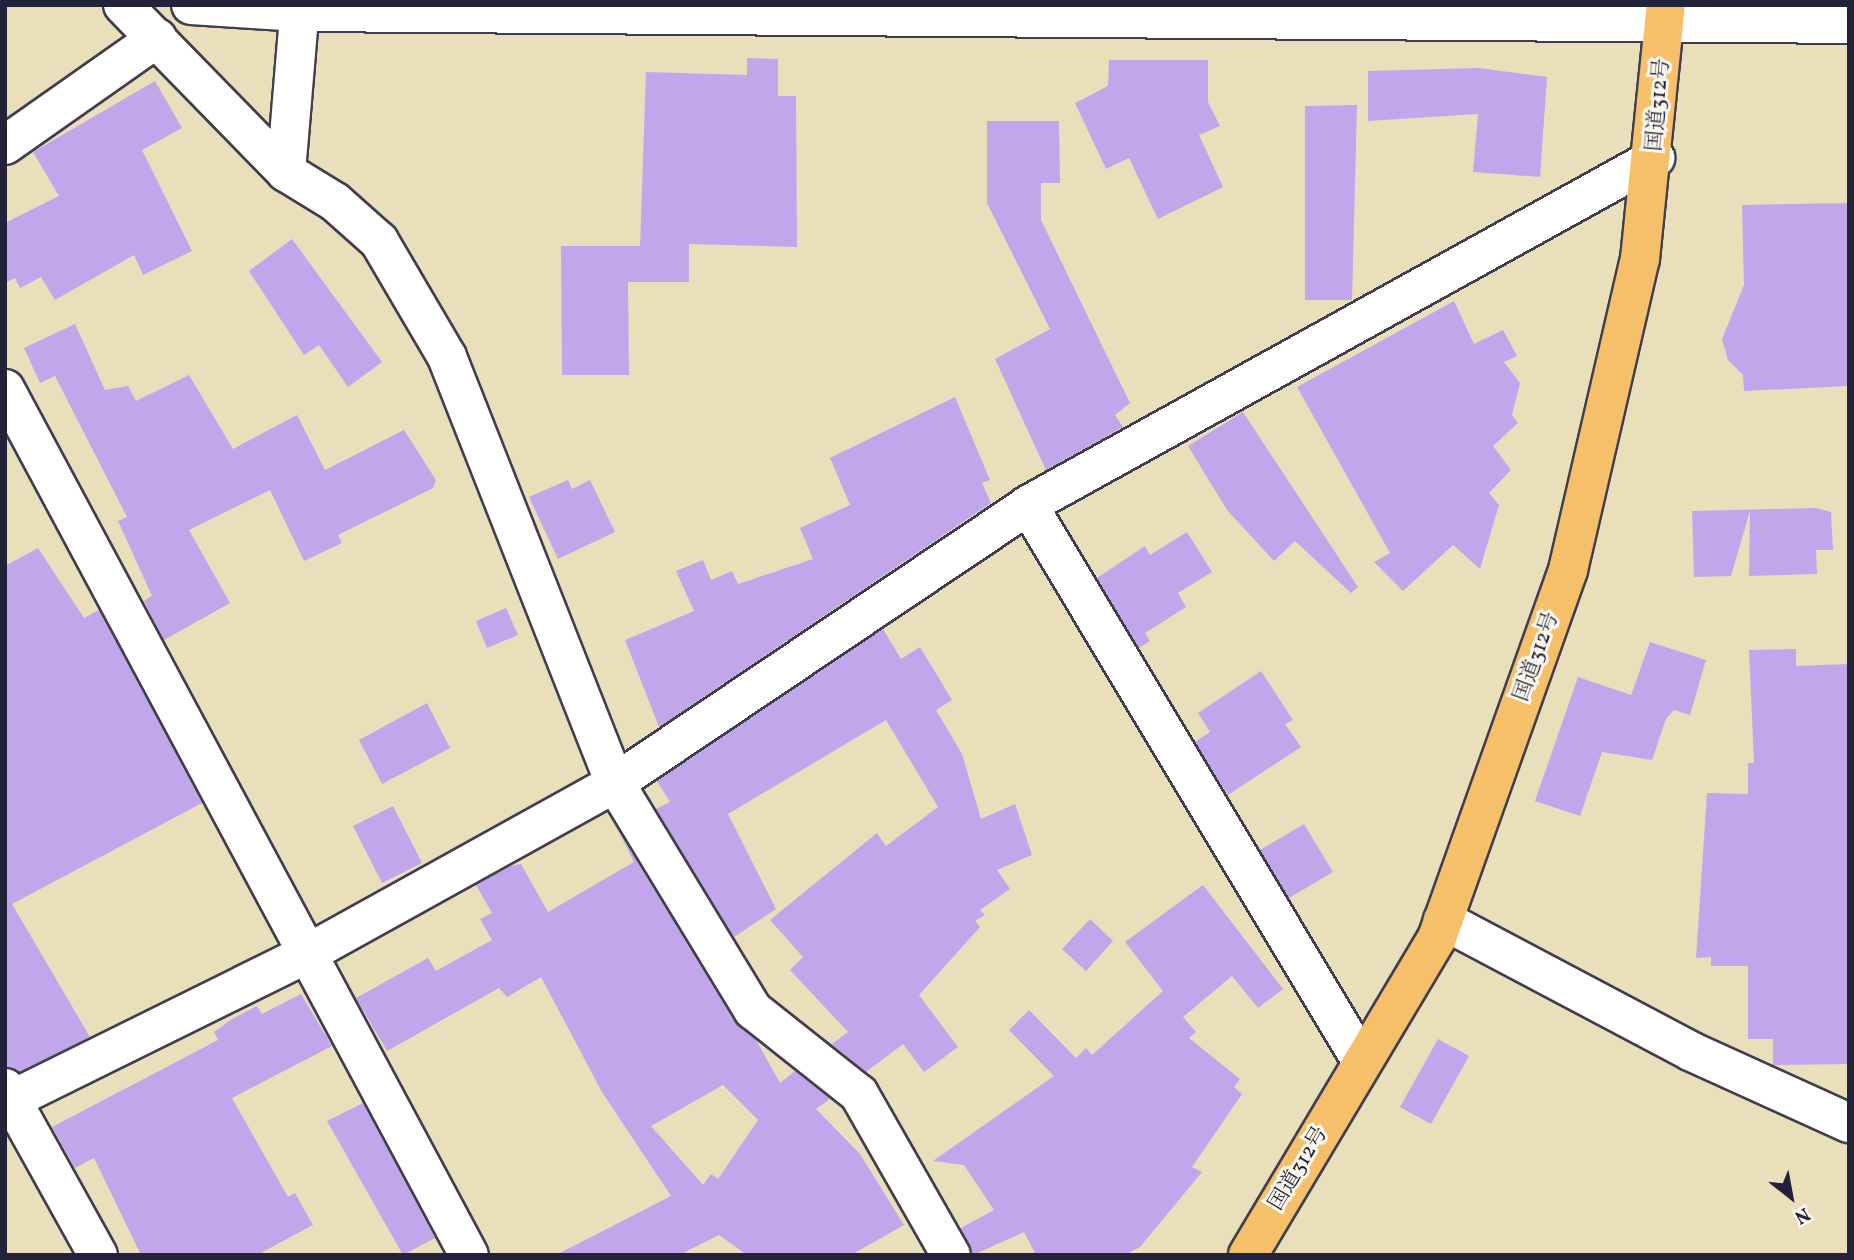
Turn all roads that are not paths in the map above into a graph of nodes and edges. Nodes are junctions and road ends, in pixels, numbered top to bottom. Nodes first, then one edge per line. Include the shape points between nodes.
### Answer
1 (123, 5) edge
2 (191, 5) edge
3 (300, 9) edge
4 (565, 10) edge
5 (1666, 14) edge
6 (1849, 23) edge
7 (157, 38) junction
8 (5, 145) edge
9 (1655, 158) junction
10 (286, 172) junction
11 (5, 389) edge
12 (1028, 505) junction
13 (615, 783) junction
14 (1443, 920) junction
15 (307, 954) junction
16 (1362, 1062) junction
17 (7, 1097) edge
18 (1849, 1123) edge
19 (97, 1255) edge
20 (469, 1255) edge
21 (951, 1255) edge
22 (1248, 1255) edge

1 - 7 street
2 - 3 street
3 - 4 street
3 - 10 street
4 - 5 street
5 - 6 street
5 - 9 highway, 国道312号
7 - 8 street
7 - 10 street
9 - 12 street
9 - 14 highway, 国道312号 via 1640,259 1568,570
10 - 13 street via 335,202 379,241 447,357
11 - 15 street
12 - 13 street
12 - 16 street
13 - 15 street
13 - 21 street via 753,1010 859,1094
14 - 16 highway, 国道312号
14 - 18 street via 1690,1051
15 - 17 street
15 - 20 street
16 - 22 highway, 国道312号
17 - 19 street

